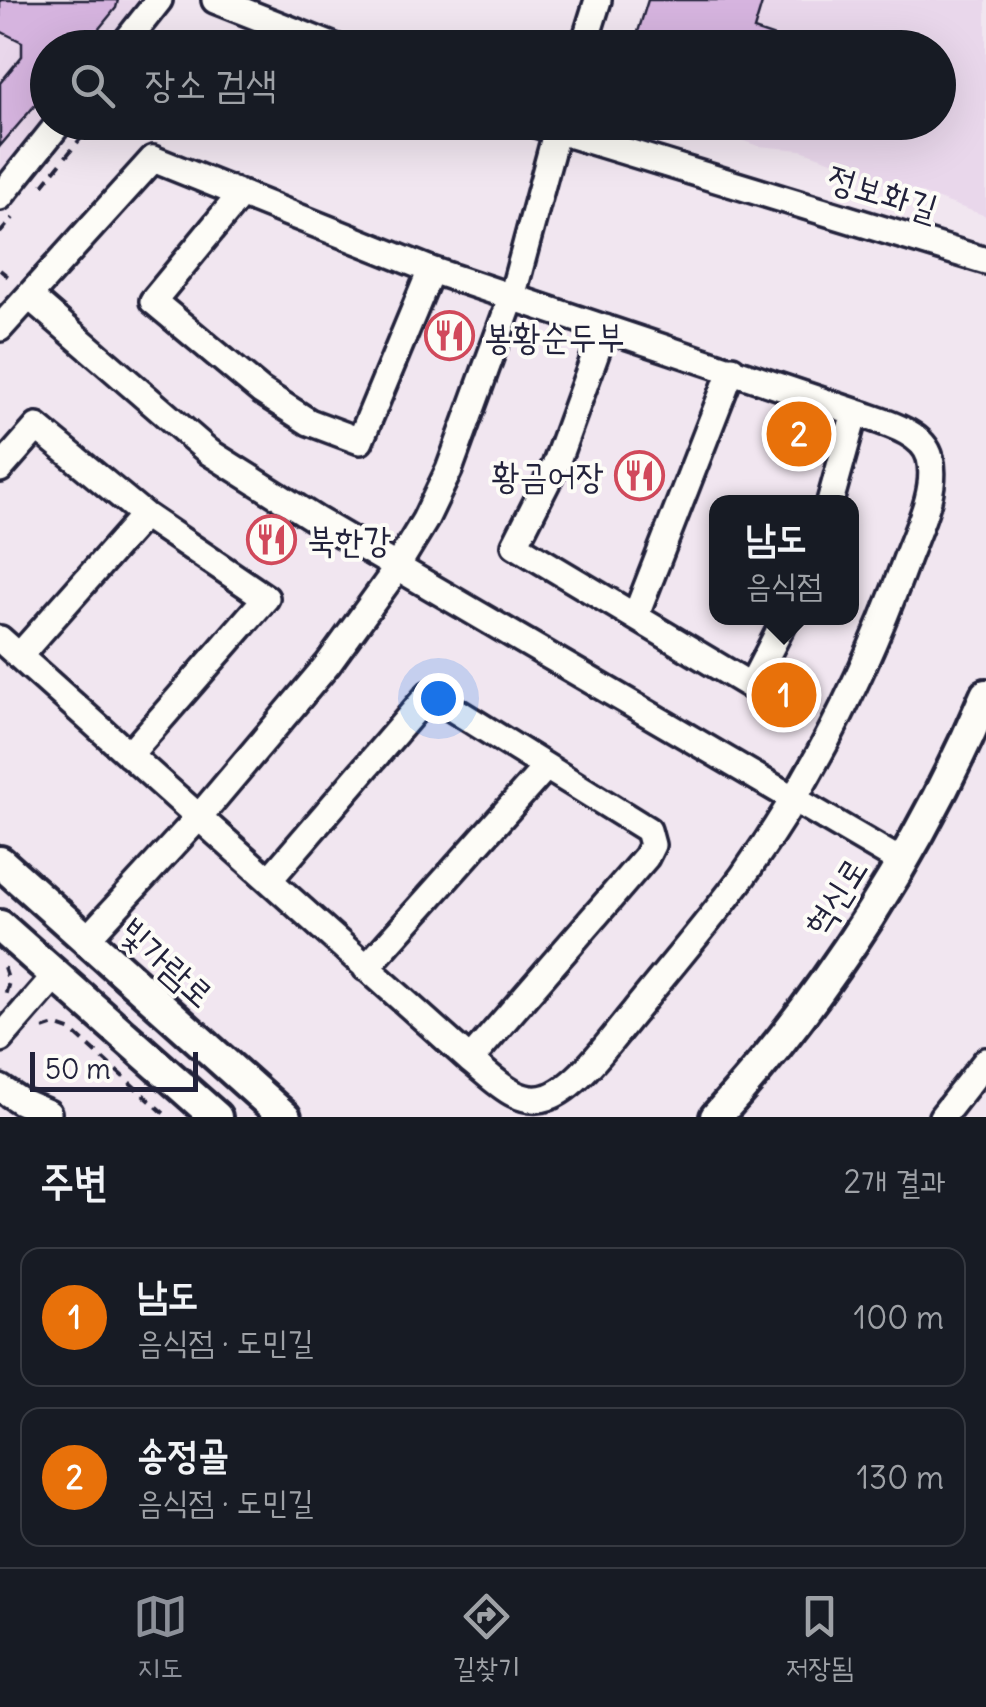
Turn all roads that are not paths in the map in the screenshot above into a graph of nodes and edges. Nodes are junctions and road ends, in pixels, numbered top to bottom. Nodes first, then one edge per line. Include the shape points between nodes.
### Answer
1 (160, 0) edge
2 (215, 0) edge
3 (598, 0) edge
4 (136, 30) edge
5 (291, 30) edge
6 (589, 30) edge
7 (46, 140) edge
8 (554, 140) edge
9 (596, 140) edge
10 (240, 194) junction
11 (0, 197) edge
12 (986, 261) edge
13 (431, 270) junction
14 (29, 296) junction
15 (512, 297) junction
16 (0, 328) edge
17 (605, 328) junction
18 (732, 370) junction
19 (855, 412) junction
20 (0, 470) edge
21 (832, 495) edge
22 (144, 515) junction
23 (396, 567) junction
24 (636, 616) junction
25 (782, 625) edge
26 (10, 648) edge
27 (986, 695) edge
28 (129, 755) junction
29 (546, 767) junction
30 (792, 798) junction
31 (198, 818) junction
32 (0, 862) edge
33 (900, 862) junction
34 (269, 880) junction
35 (0, 926) edge
36 (86, 940) junction
37 (366, 968) junction
38 (54, 976) junction
39 (0, 1039) edge
40 (470, 1060) junction
41 (986, 1061) edge
42 (0, 1088) edge
43 (48, 1113) dead end
44 (216, 1117) edge
45 (285, 1117) edge
46 (716, 1117) edge
47 (942, 1117) edge

1 - 4 street
2 - 5 street
3 - 6 street
7 - 11 street
8 - 15 street
9 - 12 street, 정보화길
10 - 13 street
10 - 13 street via 152,301 309,422 360,442
10 - 14 street via 154,159
13 - 15 street
14 - 16 street
14 - 23 street via 209,452
15 - 17 street
15 - 23 street via 450,470
17 - 18 street
17 - 24 street via 555,466 515,545
18 - 19 street
18 - 24 street
19 - 21 street
19 - 30 street via 922,443 931,482 872,643
20 - 22 street via 38,427
22 - 26 street
22 - 28 street via 266,598
23 - 30 street
23 - 31 street via 328,664
24 - 25 street via 751,686
26 - 28 street
27 - 33 main road, 혁신로
28 - 31 street
29 - 34 street via 428,694
29 - 37 street
29 - 40 street via 648,830 652,846
30 - 33 street
30 - 40 street via 710,920 571,1083 537,1100 513,1094
31 - 34 street
31 - 36 street
32 - 36 main road, 빛가람로
33 - 46 main road, 혁신로 via 812,1000
34 - 37 street
35 - 38 main road
36 - 45 main road, 빛가람로
37 - 40 street
38 - 39 street
38 - 44 main road
41 - 47 street
42 - 43 street

